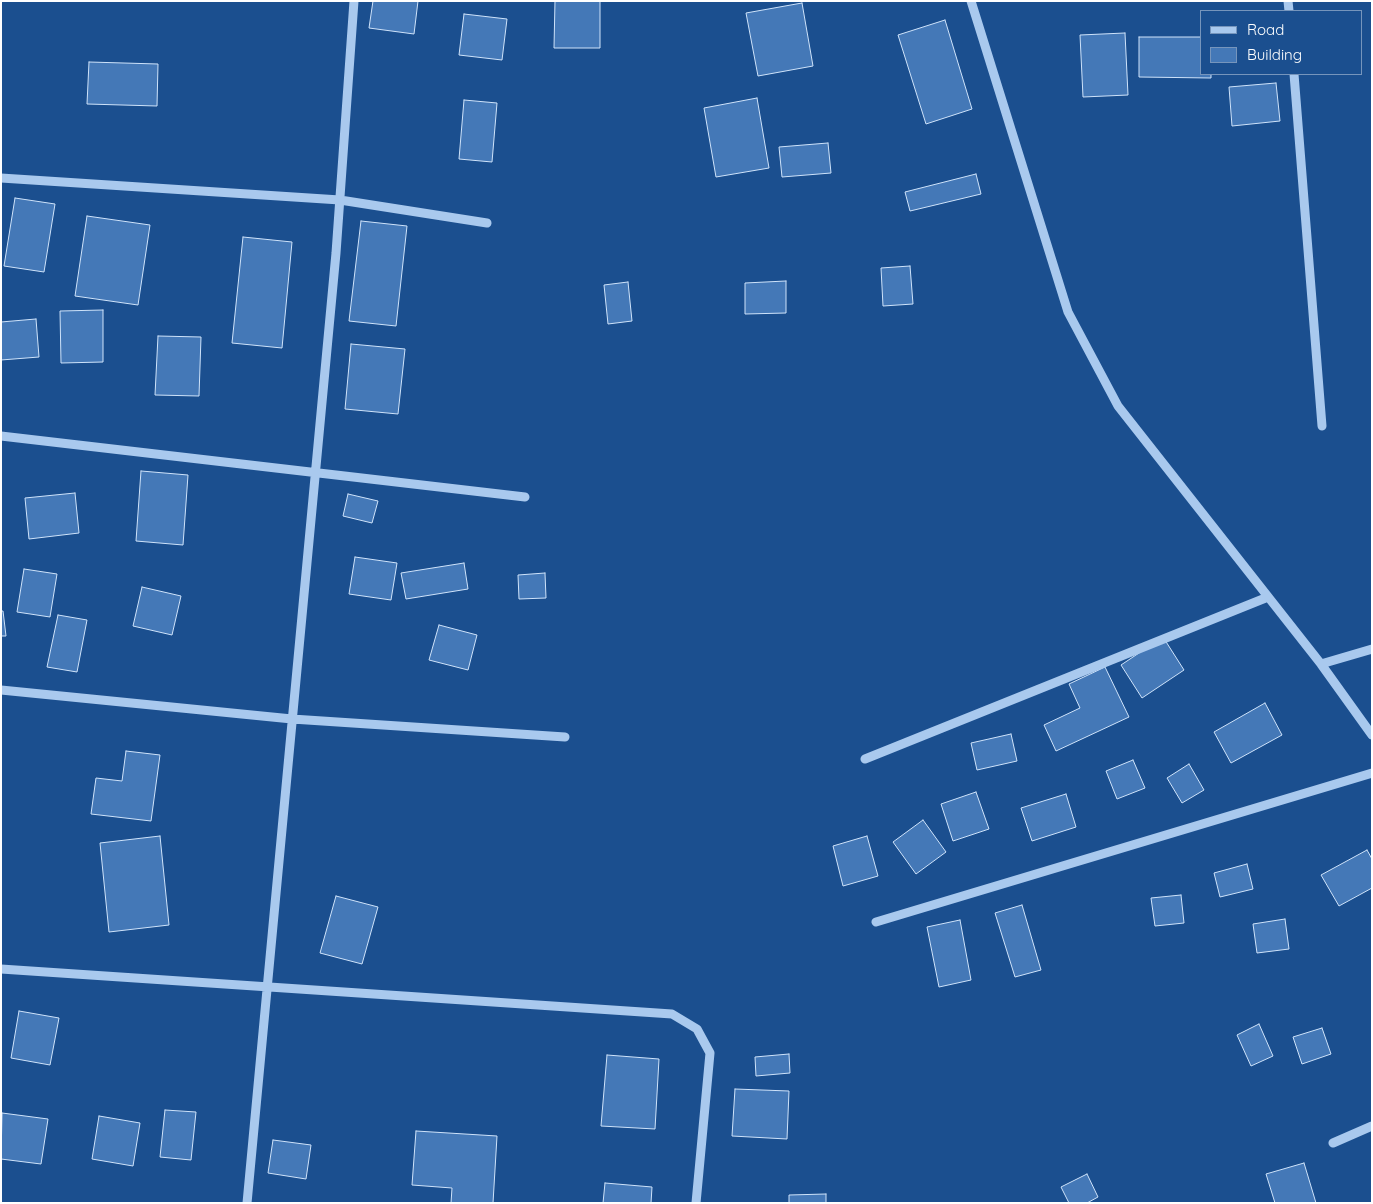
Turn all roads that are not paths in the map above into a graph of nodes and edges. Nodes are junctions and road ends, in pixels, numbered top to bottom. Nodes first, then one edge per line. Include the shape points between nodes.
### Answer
1 (354, 1) edge
2 (971, 1) edge
3 (1294, 75) edge
4 (1, 178) edge
5 (340, 200) junction
6 (488, 223) dead end
7 (1322, 426) dead end
8 (1, 436) edge
9 (315, 474) junction
10 (525, 497) dead end
11 (1268, 596) junction
12 (1372, 649) edge
13 (1321, 664) junction
14 (1, 690) edge
15 (292, 719) junction
16 (1372, 735) edge
17 (565, 737) dead end
18 (865, 758) dead end
19 (1372, 773) edge
20 (876, 922) dead end
21 (1, 969) edge
22 (267, 985) junction
23 (1372, 1126) edge
24 (1333, 1144) dead end
25 (247, 1203) edge
26 (696, 1203) edge

1 - 5 street
2 - 11 street via 1068,312 1118,406
3 - 7 street
4 - 5 street
5 - 6 street
5 - 9 street
8 - 9 street
9 - 10 street
9 - 15 street
11 - 13 street
11 - 18 street
12 - 13 street
13 - 16 street
14 - 15 street
15 - 17 street
15 - 22 street
19 - 20 street
21 - 22 street
22 - 25 street
22 - 26 street via 672,1014 697,1029 710,1053
23 - 24 street

